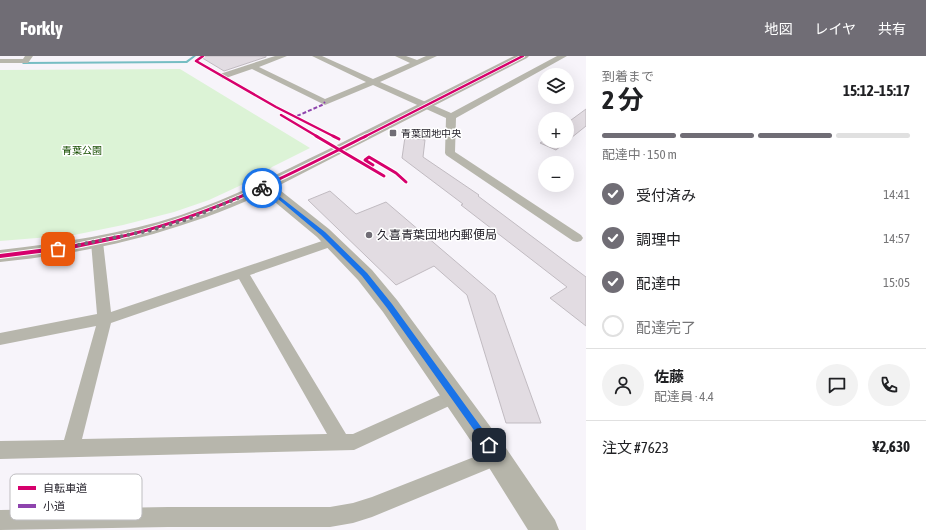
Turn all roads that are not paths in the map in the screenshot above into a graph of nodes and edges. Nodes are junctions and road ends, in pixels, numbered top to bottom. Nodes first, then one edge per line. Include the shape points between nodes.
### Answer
1 (29, 56) edge
2 (283, 56) edge
3 (316, 56) edge
4 (399, 56) edge
5 (432, 56) edge
6 (523, 56) edge
7 (562, 56) edge
8 (0, 61) edge
9 (417, 63) junction
10 (252, 66) junction
11 (223, 76) dead end
12 (374, 81) junction
13 (425, 106) junction
14 (451, 117) junction
15 (265, 186) junction
16 (577, 238) dead end
17 (97, 242) junction
18 (332, 242) junction
19 (0, 256) edge
20 (242, 273) junction
21 (105, 319) junction
22 (0, 338) edge
23 (454, 396) junction
24 (341, 442) junction
25 (71, 449) junction
26 (0, 450) edge
27 (497, 457) junction
28 (142, 517) edge
29 (0, 520) edge
30 (10, 520) edge
31 (545, 530) edge

1 - 8 street via 25,60
2 - 10 street
3 - 12 street
4 - 9 street
5 - 9 street
6 - 13 street
7 - 14 street
9 - 12 street
10 - 11 street
10 - 12 street via 325,102
12 - 13 street
13 - 14 street
13 - 15 street
14 - 16 street via 450,153
15 - 17 street via 188,219
15 - 18 street
17 - 19 street
17 - 21 street
18 - 20 street
18 - 23 street via 365,275 390,306
20 - 21 street
20 - 24 street
21 - 22 street
21 - 25 street
23 - 24 street via 354,442
23 - 27 street
24 - 25 street
25 - 26 street
27 - 28 street via 372,507 330,517
27 - 31 street
29 - 30 street

